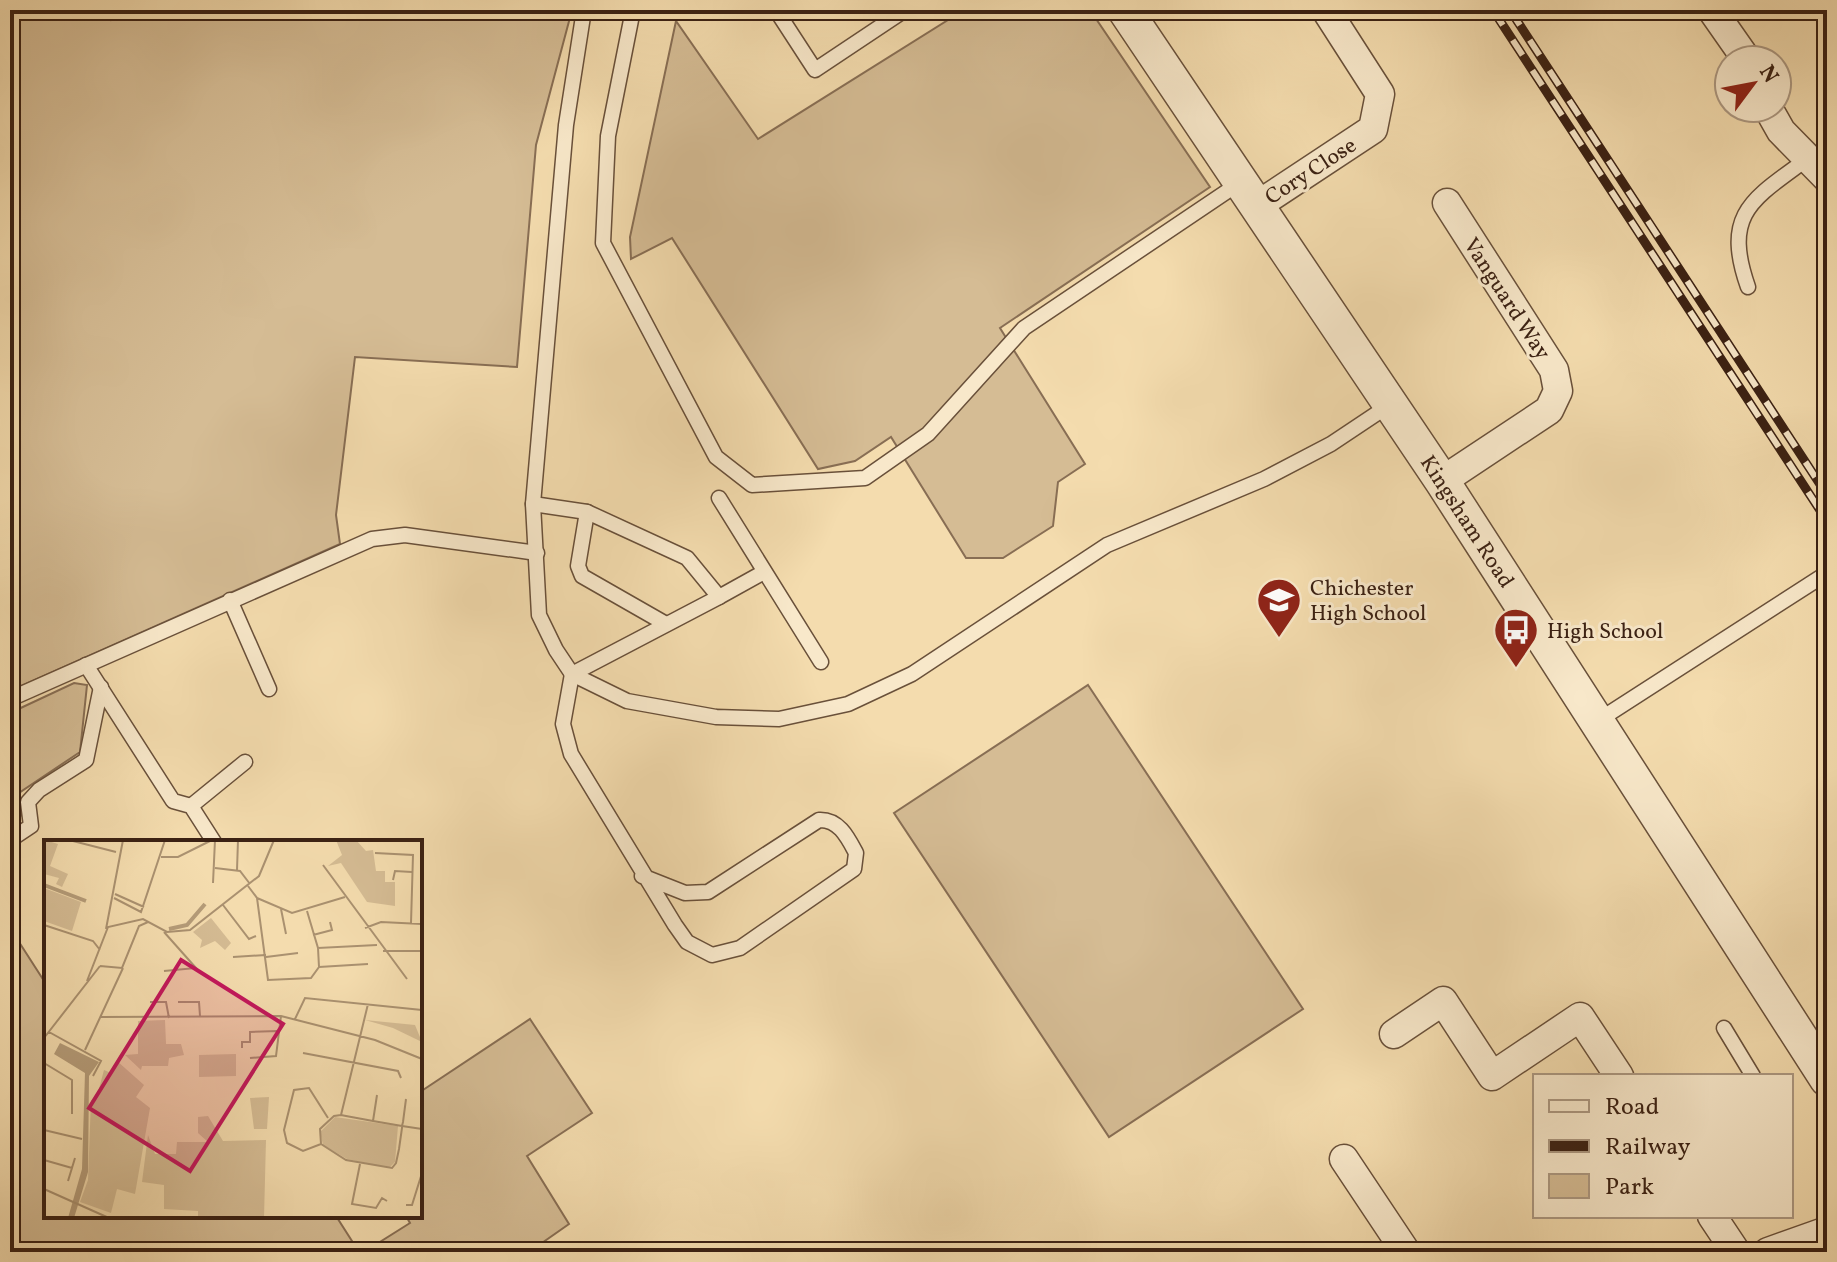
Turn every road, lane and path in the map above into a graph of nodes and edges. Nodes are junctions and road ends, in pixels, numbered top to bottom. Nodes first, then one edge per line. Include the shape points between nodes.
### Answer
1 (584, 10) edge
2 (633, 10) edge
3 (776, 10) edge
4 (905, 10) edge
5 (1125, 10) edge
6 (1326, 10) edge
7 (1712, 10) edge
8 (1736, 44) edge
9 (1777, 124) edge
10 (1817, 168) edge
11 (1246, 195) junction
12 (1447, 203) dead end
13 (1748, 287) dead end
14 (1391, 404) junction
15 (1442, 481) junction
16 (719, 498) dead end
17 (533, 504) junction
18 (587, 512) junction
19 (537, 553) junction
20 (764, 572) junction
21 (1821, 577) dead end
22 (719, 597) junction
23 (230, 600) junction
24 (666, 624) junction
25 (821, 662) dead end
26 (86, 665) junction
27 (572, 674) junction
28 (101, 687) junction
29 (269, 689) dead end
30 (10, 699) edge
31 (1599, 720) junction
32 (245, 762) dead end
33 (191, 806) junction
34 (16, 836) dead end
35 (213, 840) edge
36 (642, 876) junction
37 (1724, 1028) dead end
38 (1394, 1034) dead end
39 (1618, 1074) edge
40 (1752, 1074) edge
41 (1827, 1079) edge
42 (1344, 1159) dead end
43 (1713, 1218) edge
44 (1827, 1231) edge
45 (1406, 1252) edge
46 (1736, 1252) edge
47 (1768, 1252) edge

1 - 17 lane via 566,125
2 - 11 lane via 608,136 603,243 718,459 752,485 865,478 928,434 1024,328
3 - 4 lane via 815,70
5 - 11 street, Kingsham Road
6 - 11 street, Cory Close via 1380,94 1373,129
7 - 8 street
9 - 10 street
10 - 13 lane via 1761,193 1744,215 1737,246
11 - 14 street, Kingsham Road
12 - 15 street, Vanguard Way via 1554,370 1558,391 1549,410
14 - 15 street, Kingsham Road
14 - 27 lane via 1264,479 1107,545 912,674 848,704 779,719 716,717 627,701
15 - 31 street, Kingsham Road
16 - 20 lane
17 - 18 lane
17 - 19 lane
18 - 22 lane via 687,558
18 - 24 lane via 578,566 582,576
19 - 23 lane via 386,536
19 - 27 lane via 539,615
20 - 22 lane
20 - 25 lane
21 - 31 lane
22 - 24 lane
23 - 26 lane
23 - 29 lane
24 - 27 lane
26 - 28 lane
26 - 30 lane
27 - 36 lane via 564,736
28 - 33 lane via 173,801
28 - 34 lane via 86,760 39,790 28,802 31,826
31 - 41 street, Kingsham Road
32 - 33 lane
33 - 35 lane
36 - 36 lane via 685,893 708,892 819,820 837,825 856,853 854,869 726,954 712,955 687,942
37 - 40 lane
38 - 39 street via 1443,1001 1492,1076 1580,1017
42 - 45 street
43 - 46 street
44 - 47 street

